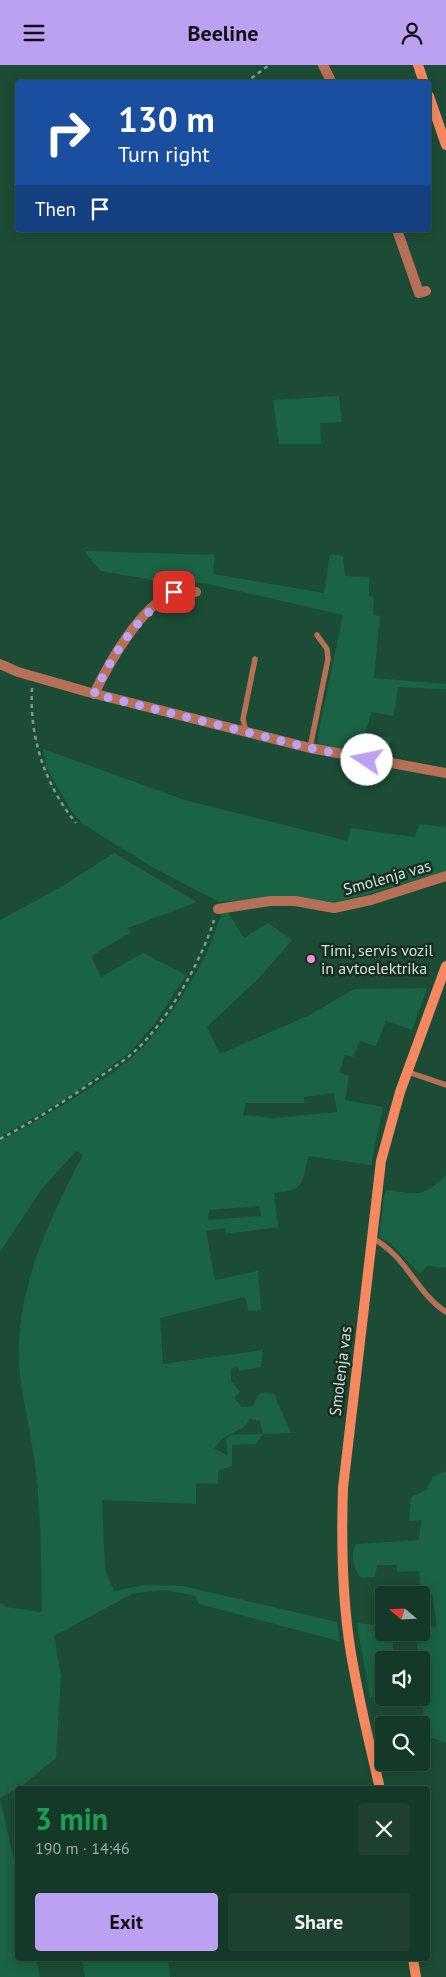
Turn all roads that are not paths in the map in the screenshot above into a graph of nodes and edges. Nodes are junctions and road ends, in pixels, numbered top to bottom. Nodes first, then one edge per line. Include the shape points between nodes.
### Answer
1 (324, 65) edge
2 (418, 65) edge
3 (331, 80) edge
4 (423, 80) edge
5 (431, 102) edge
6 (446, 145) edge
7 (398, 232) edge
8 (426, 291) dead end
9 (196, 592) dead end
10 (317, 635) dead end
11 (255, 659) dead end
12 (0, 664) edge
13 (94, 694) junction
14 (246, 732) junction
15 (310, 748) junction
16 (446, 773) edge
17 (446, 876) edge
18 (218, 909) road end
19 (445, 970) edge
20 (408, 1072) junction
21 (446, 1085) edge
22 (372, 1238) junction
23 (446, 1312) edge
24 (379, 1786) edge
25 (413, 1961) edge
26 (416, 1977) edge

1 - 3 street
2 - 4 main road
5 - 6 main road
7 - 8 street via 419,293
9 - 13 street via 174,592 157,603 119,645
10 - 15 lane via 327,649 328,659
11 - 14 lane via 243,719
12 - 13 street
13 - 14 street
14 - 15 street
15 - 16 street
17 - 18 street, Smolenja vas via 334,908 295,901 270,901
19 - 20 main road, Smolenja vas
20 - 21 lane
20 - 22 main road, Smolenja vas via 385,1143
22 - 23 lane via 405,1264
22 - 24 main road, Smolenja vas via 346,1454 341,1531 353,1668
25 - 26 main road

